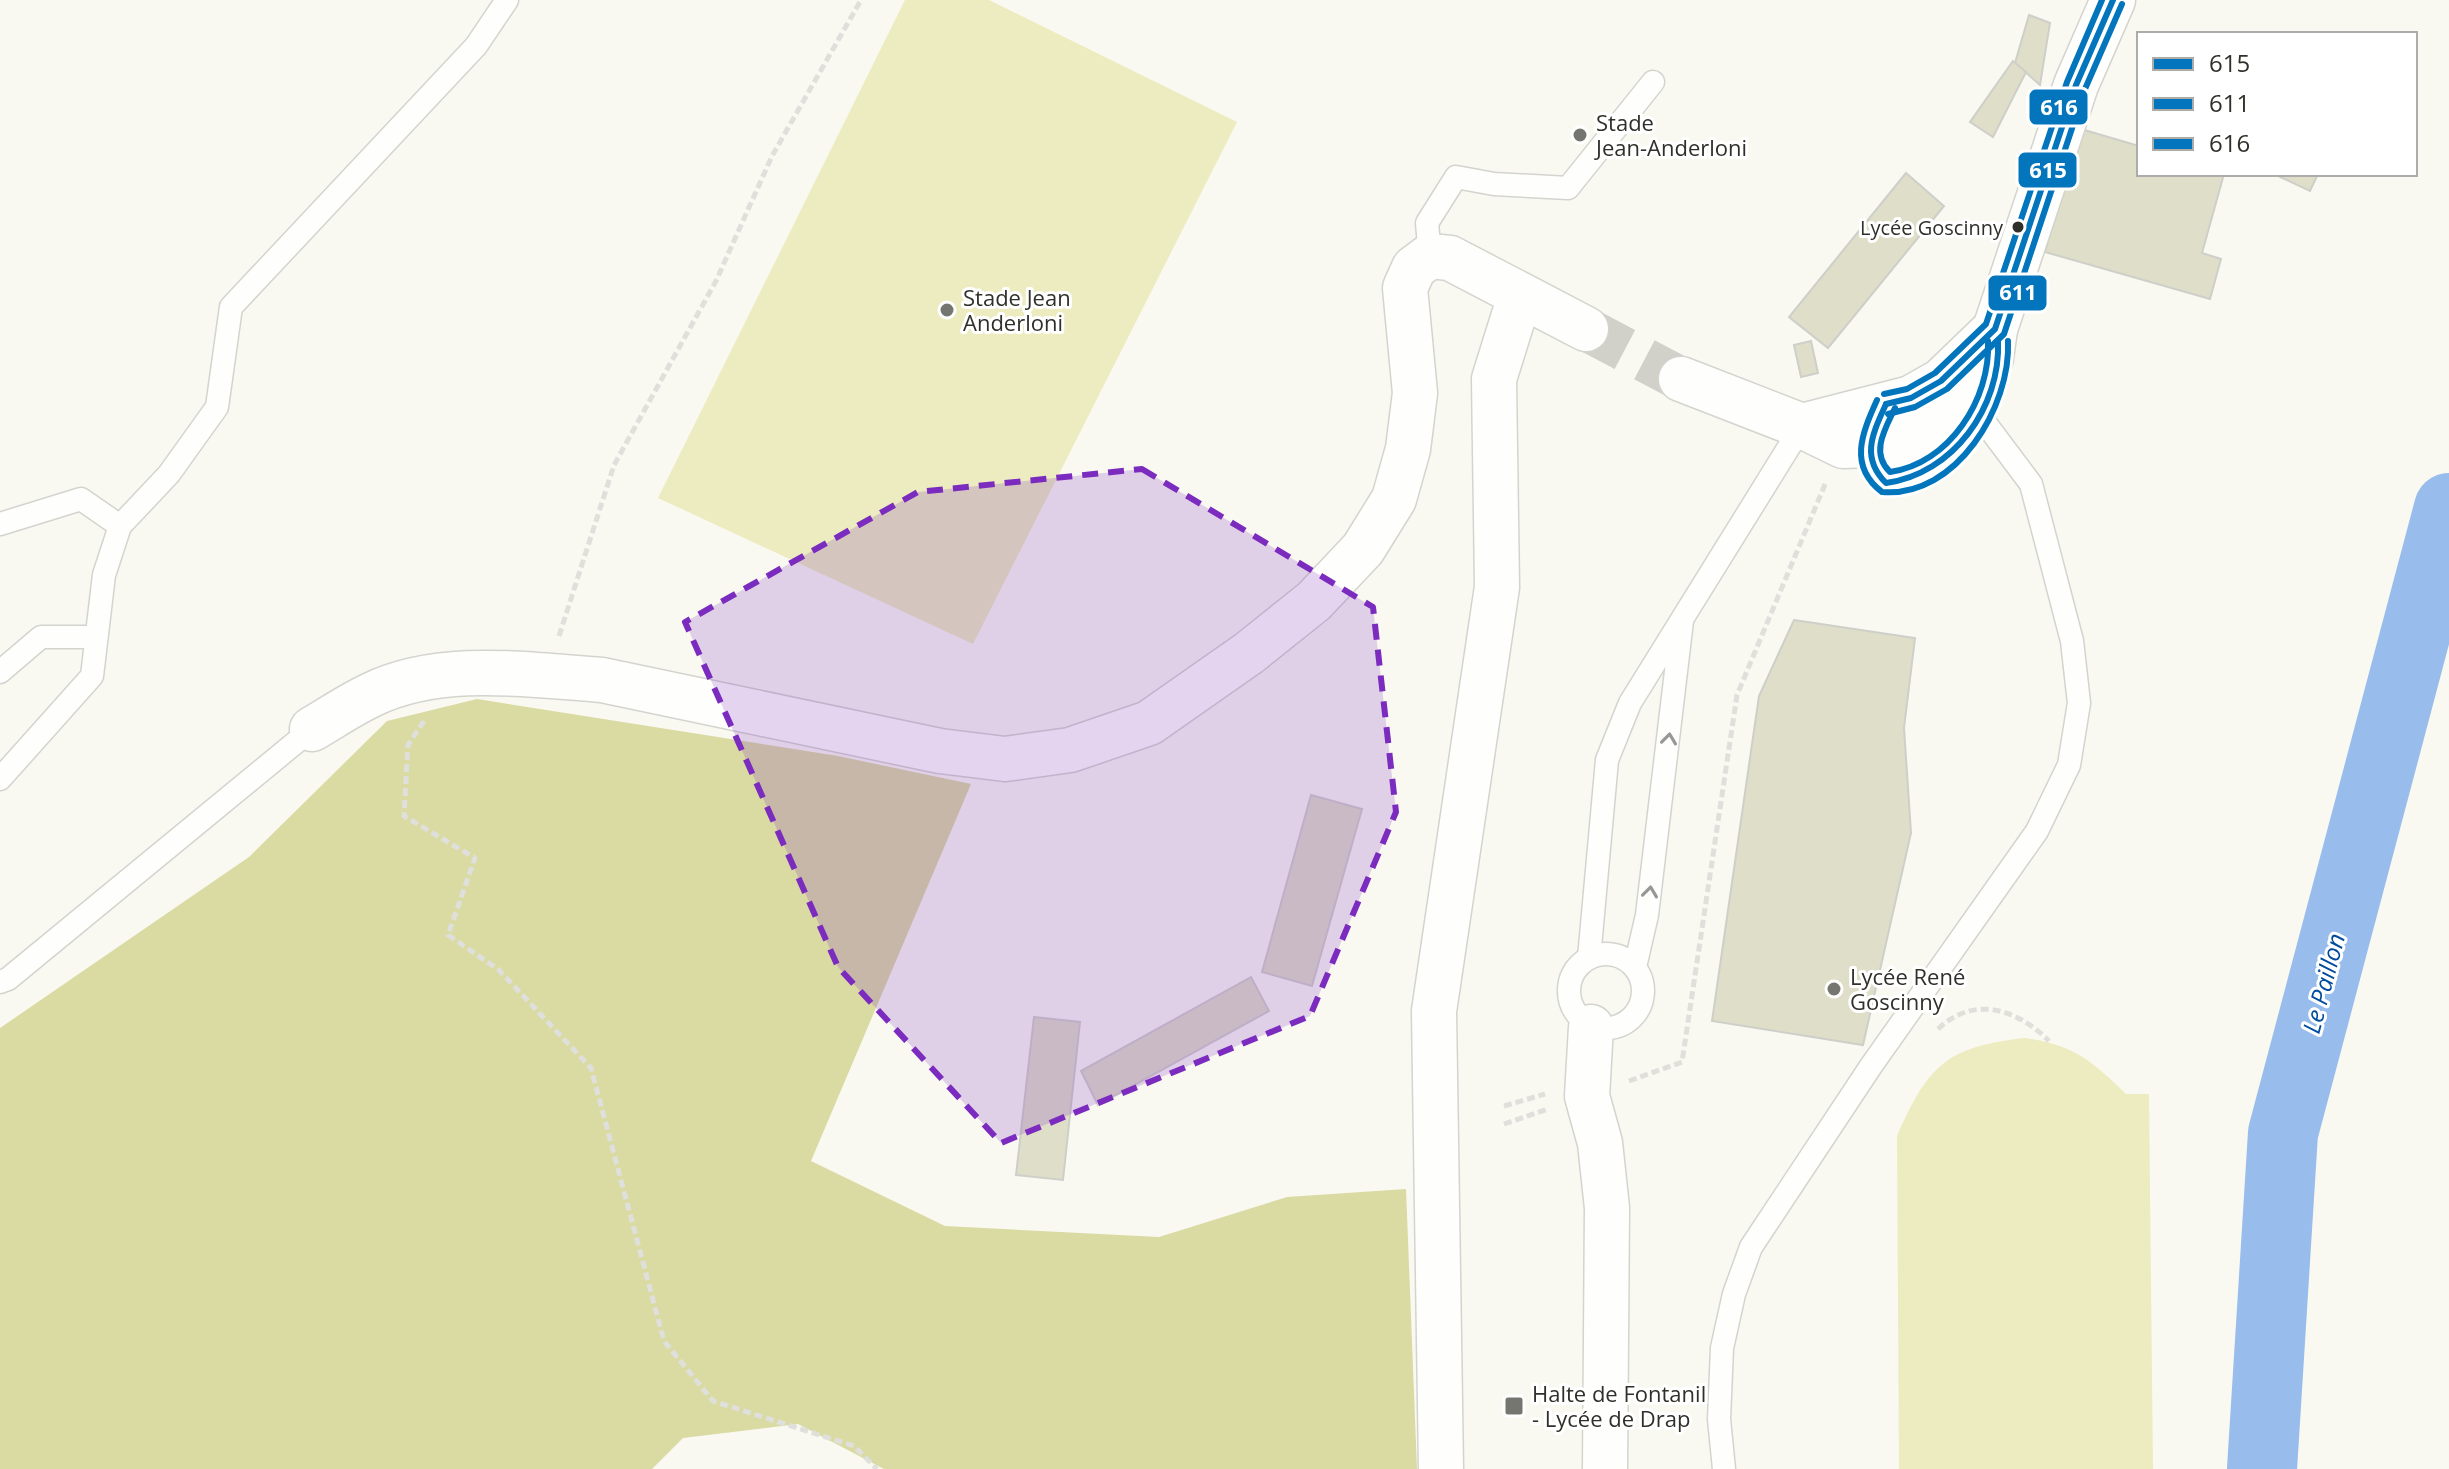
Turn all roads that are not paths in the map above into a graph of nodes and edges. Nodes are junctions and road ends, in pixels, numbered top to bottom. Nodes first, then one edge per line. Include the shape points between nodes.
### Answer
1 (507, 0) edge
2 (2113, 0) edge
3 (1653, 82) dead end
4 (1430, 256) junction
5 (1520, 296) junction
6 (1586, 329) tunnel mouth
7 (1995, 329) junction
8 (1681, 379) tunnel mouth
9 (1886, 404) junction
10 (1980, 416) junction
11 (1802, 426) junction
12 (1868, 447) junction
13 (0, 524) edge
14 (120, 526) junction
15 (1682, 616) junction
16 (94, 637) junction
17 (0, 672) edge
18 (312, 729) joint
19 (0, 779) edge
20 (1589, 958) junction
21 (1635, 967) junction
22 (0, 982) edge
23 (1591, 1027) junction
24 (1441, 1469) edge
25 (1605, 1469) edge
26 (1724, 1469) edge

1 - 14 lane via 476,46 231,307 217,407 169,474
2 - 7 street via 2076,85
3 - 4 lane via 1568,188 1456,177 1427,223
4 - 5 street via 1450,258
4 - 18 street via 1414,268 1405,288 1415,393 1408,449 1394,499 1363,549 1314,601 1149,723 1070,750 1005,759 940,751 602,680 446,674 373,694
5 - 6 street
5 - 24 street via 1494,379 1497,587 1434,1011
7 - 9 street via 1941,381 1911,398
7 - 10 lane via 2001,358 1994,390
7 - 12 street via 1991,358 1977,392 1949,419 1893,444
8 - 11 street
9 - 11 street
9 - 12 lane
10 - 12 lane via 1926,474 1895,483 1877,475
10 - 26 lane via 2031,484 2072,641 2079,703 2069,765 2037,831 1751,1247 1722,1348 1719,1419
11 - 12 street via 1843,446
11 - 15 lane
13 - 14 lane via 81,499
14 - 16 lane via 104,575
15 - 20 lane via 1630,703 1607,760
21 -> 15 lane via 1647,915
16 - 17 lane via 41,637
16 - 19 lane via 92,676
18 - 22 lane
20 - 21 lane via 1613,954
20 - 23 lane via 1568,987 1573,1011
21 - 23 lane via 1644,990 1637,1014 1616,1028
23 - 25 street via 1563,1099 1600,1143 1607,1208

